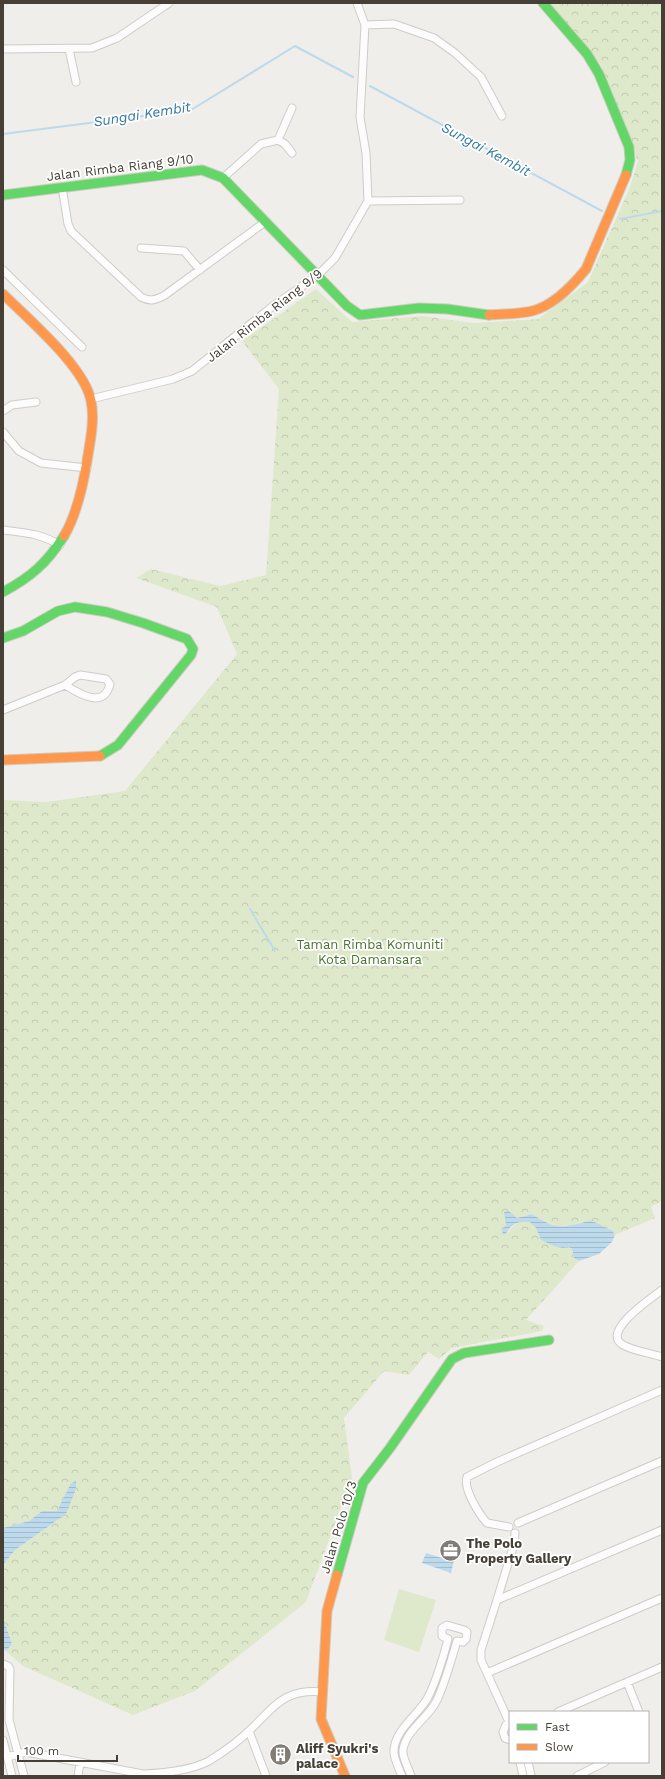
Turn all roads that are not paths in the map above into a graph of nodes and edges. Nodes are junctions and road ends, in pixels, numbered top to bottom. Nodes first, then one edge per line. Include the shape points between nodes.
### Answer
1 (169, 3) edge
2 (357, 3) edge
3 (543, 3) edge
4 (365, 25) junction
5 (3, 49) edge
6 (69, 49) junction
7 (76, 82) dead end
8 (292, 108) dead end
9 (502, 116) dead end
10 (278, 140) junction
11 (292, 153) dead end
12 (223, 178) junction
13 (62, 187) junction
14 (3, 195) edge
15 (460, 200) dead end
16 (368, 201) junction
17 (265, 222) junction
18 (141, 248) dead end
19 (3, 270) edge
20 (200, 270) junction
21 (317, 276) junction
22 (3, 294) edge
23 (82, 347) dead end
24 (95, 398) junction
25 (36, 402) dead end
26 (3, 411) edge
27 (3, 432) edge
28 (86, 468) junction
29 (3, 530) edge
30 (60, 545) junction
31 (3, 592) edge
32 (3, 638) edge
33 (65, 685) junction
34 (3, 710) edge
35 (3, 760) edge
36 (662, 1290) edge
37 (549, 1340) dead end
38 (662, 1356) edge
39 (662, 1390) edge
40 (662, 1460) edge
41 (518, 1524) junction
42 (509, 1527) junction
43 (662, 1530) edge
44 (515, 1533) junction
45 (662, 1598) edge
46 (497, 1600) junction
47 (448, 1638) junction
48 (457, 1641) junction
49 (5, 1665) edge
50 (662, 1667) edge
51 (487, 1673) junction
52 (627, 1682) junction
53 (323, 1692) junction
54 (560, 1711) edge
55 (638, 1711) edge
56 (509, 1722) edge
57 (509, 1724) edge
58 (249, 1731) junction
59 (3, 1740) edge
60 (509, 1740) edge
61 (22, 1753) junction
62 (7, 1757) junction
63 (80, 1763) junction
64 (520, 1763) edge
65 (528, 1763) edge
66 (603, 1763) edge
67 (12, 1776) edge
68 (24, 1776) edge
69 (78, 1776) edge
70 (266, 1776) edge
71 (345, 1776) edge
72 (402, 1776) edge
73 (411, 1776) edge
74 (524, 1776) edge
75 (531, 1776) edge
76 (577, 1776) edge

1 - 6 street via 117,38 92,48
2 - 4 street
3 - 21 street, Jalan Rimba Riang 9/10 via 587,54 599,74 629,147 628,171 586,269 578,279 540,309 496,315 432,308 360,315 347,306
4 - 9 street via 394,24 434,38 481,77
4 - 16 street via 360,117 366,153
5 - 6 street
6 - 7 street
8 - 10 street
10 - 11 street
10 - 12 street via 261,144
12 - 13 street, Jalan Rimba Riang 9/10 via 197,170
12 - 17 street, Jalan Rimba Riang 9/10
13 - 14 street, Jalan Rimba Riang 9/10
13 - 20 street via 71,231 141,297 156,300
15 - 16 street
16 - 21 street, Jalan Rimba Riang 9/9 via 335,258
17 - 20 street
17 - 21 street, Jalan Rimba Riang 9/10
18 - 20 street via 184,251
19 - 23 street
21 - 24 street, Jalan Rimba Riang 9/9 via 273,306 192,371 173,379
22 - 24 street via 63,354
24 - 28 street
25 - 26 street via 12,405
27 - 28 street via 19,451 41,463
28 - 30 street via 77,507
29 - 30 street via 46,537
30 - 31 street via 46,564 16,586
32 - 35 street via 25,631 54,612 69,607 114,614 187,639 192,649 191,655 118,745 110,751 99,757
33 - 33 street via 80,675 106,679 110,684 104,694 90,698
33 - 34 street
36 - 38 street via 622,1322 617,1335 618,1341 624,1345
37 - 53 street, Jalan Polo 10/3 via 464,1353 452,1359 363,1483 327,1611
39 - 42 street via 467,1477 470,1496 487,1523
40 - 41 street
41 - 42 street via 512,1523
41 - 44 street via 520,1528
42 - 44 street via 511,1532
43 - 46 street
44 - 46 street
45 - 51 street
46 - 51 street via 481,1650 481,1660
47 - 48 street
47 - 48 street via 441,1634 445,1625 466,1631 465,1641
47 - 72 street via 428,1697 402,1729 395,1747 395,1757
48 - 73 street via 436,1701 410,1734 403,1749
49 - 61 street via 10,1669 10,1720
50 - 52 street
51 - 56 street
52 - 54 street
52 - 55 street
53 - 58 street via 303,1692 290,1696 278,1703
53 - 71 street, Jalan Polo 10/3 via 321,1719
57 - 60 street via 503,1736
58 - 63 street via 209,1760 183,1770 143,1774
58 - 70 street
59 - 62 street
61 - 62 street
61 - 63 street
61 - 68 street
62 - 67 street
63 - 69 street
64 - 74 street
65 - 75 street
66 - 76 street

